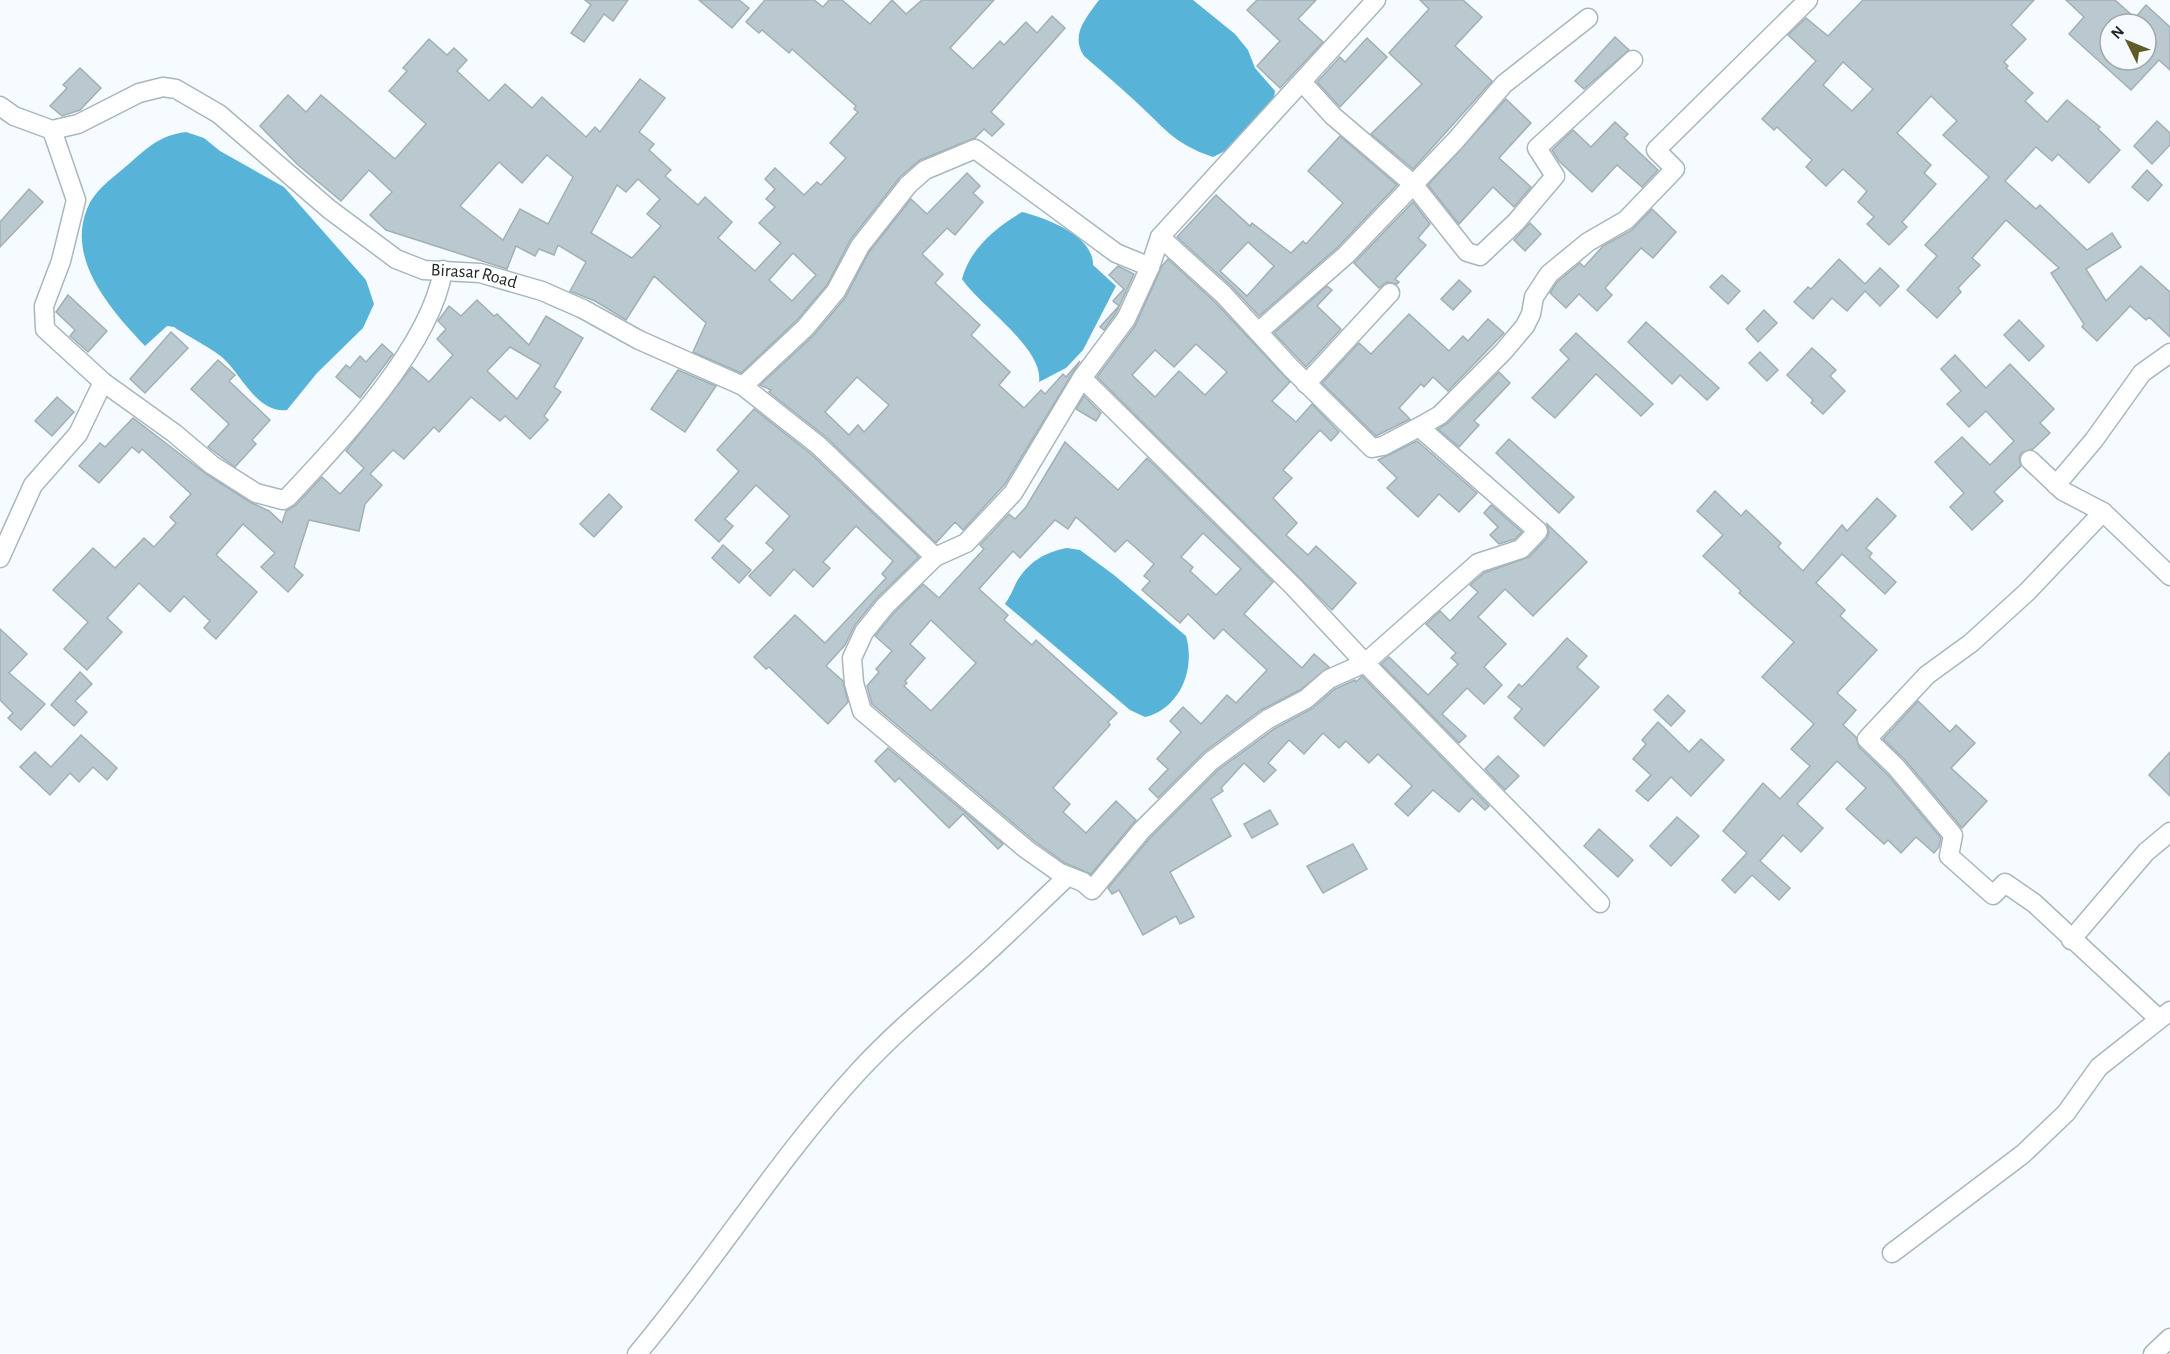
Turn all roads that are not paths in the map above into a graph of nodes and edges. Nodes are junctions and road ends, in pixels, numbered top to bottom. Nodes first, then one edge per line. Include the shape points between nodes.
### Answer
1 (1376, 0) edge
2 (1808, 0) edge
3 (1588, 18) dead end
4 (1633, 60) dead end
5 (1302, 82) junction
6 (0, 106) edge
7 (52, 130) junction
8 (1413, 184) junction
9 (1160, 237) junction
10 (1150, 267) junction
11 (443, 270) junction
12 (1390, 293) dead end
13 (1258, 332) junction
14 (2170, 353) edge
15 (1082, 378) junction
16 (103, 382) junction
17 (1306, 384) junction
18 (743, 386) junction
19 (1419, 427) junction
20 (2030, 460) dead end
21 (2056, 485) junction
22 (2103, 512) junction
23 (935, 557) junction
24 (0, 558) edge
25 (2170, 576) edge
26 (1365, 663) junction
27 (2170, 832) edge
28 (1067, 877) junction
29 (1600, 903) dead end
30 (2071, 940) junction
31 (2165, 1015) edge
32 (1892, 1253) dead end
33 (2170, 1338) edge
34 (636, 1354) edge
35 (2153, 1354) edge

1 - 5 street
2 - 19 street via 1656,150 1675,169 1626,220 1587,242 1549,274 1534,297 1525,326 1503,352 1440,415
3 - 8 street via 1504,84
4 - 8 street via 1538,148 1555,176 1528,210 1480,256 1467,252
5 - 8 street via 1333,116
5 - 9 street
6 - 7 street via 14,116
7 - 11 street, Birasar Road via 78,124 139,93 163,87 176,89 219,114 329,209 396,259 424,270
7 - 16 street via 76,200 61,261 44,306 45,329
8 - 13 street via 1346,255
9 - 10 street
9 - 13 street
10 - 15 street via 1126,319
10 - 18 street via 1116,253 975,148 926,170 908,185 860,246 836,291 805,328
11 - 16 street via 439,295 407,354 360,416 283,500 256,493 234,480
11 - 18 street, Birasar Road via 480,273 542,291
12 - 17 street
13 - 17 street
14 - 21 street via 2142,373
15 - 23 street via 1012,493 966,543
15 - 26 street via 1294,587
16 - 24 street via 78,434 33,485
17 - 19 street via 1372,448
18 - 23 street, Birasar Road via 819,446
19 - 26 street via 1538,531 1521,549 1478,563
20 - 21 street
21 - 22 street
22 - 25 street
22 - 30 street via 2027,592 1971,643 1927,675 1867,739 1953,835 1949,856 1993,895 2005,883 2017,891
23 - 28 street via 864,632 852,658 862,711 957,794
26 - 28 street via 1329,679 1306,699 1269,719 1211,760 1092,890
26 - 29 street
27 - 30 street via 2146,852
28 - 34 street via 858,1072
30 - 31 street
31 - 32 street via 2099,1067 2066,1113 2023,1154
33 - 35 street

